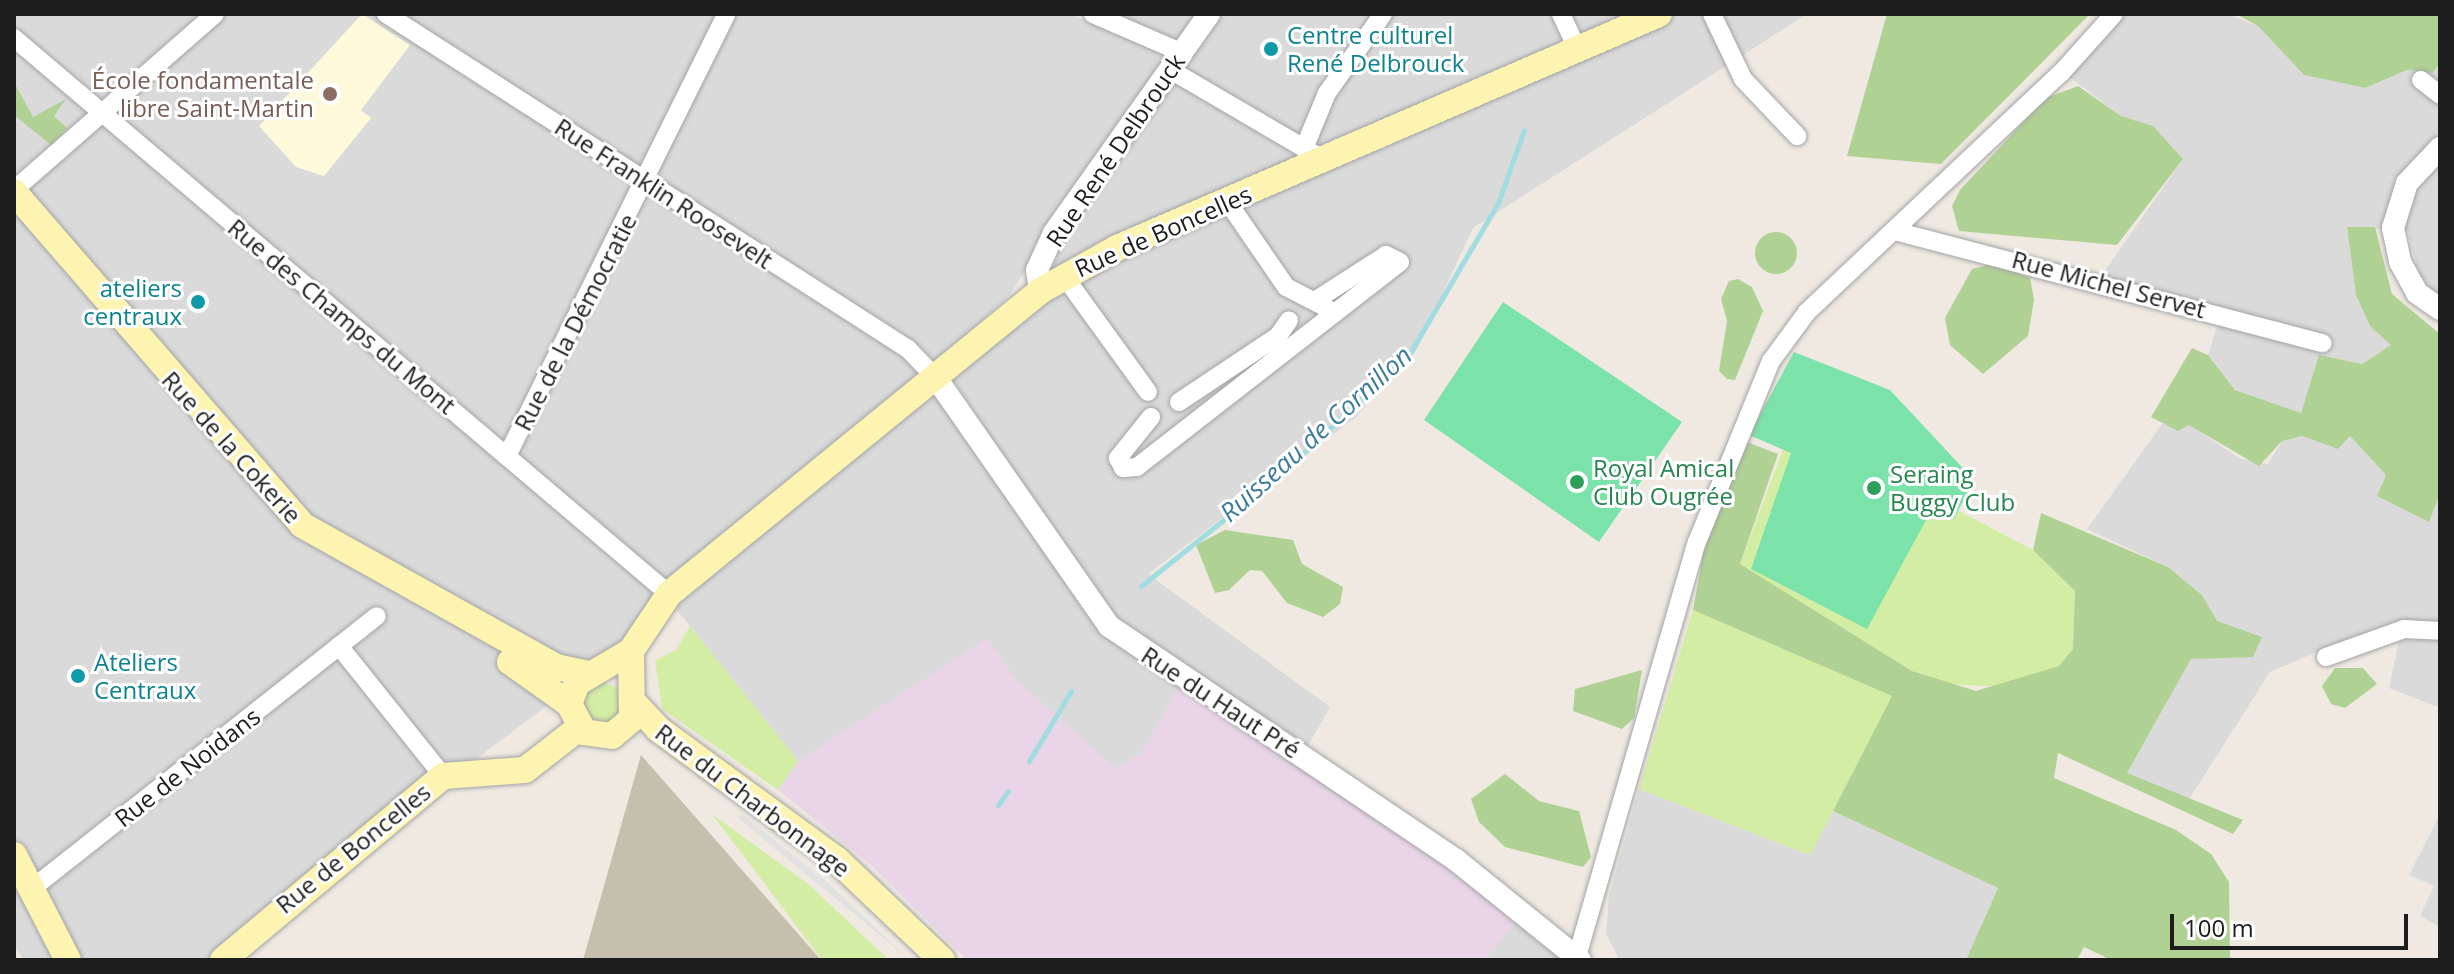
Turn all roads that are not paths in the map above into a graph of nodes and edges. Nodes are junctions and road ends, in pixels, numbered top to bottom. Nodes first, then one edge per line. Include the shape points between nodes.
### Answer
1 (215, 14) edge
2 (386, 14) edge
3 (726, 14) edge
4 (1093, 14) edge
5 (1209, 14) edge
6 (1383, 14) edge
7 (1561, 14) edge
8 (1659, 14) edge
9 (1712, 14) edge
10 (2114, 14) edge
11 (14, 38) edge
12 (1578, 50) junction
13 (1175, 60) junction
14 (2421, 80) dead end
15 (2440, 95) edge
16 (102, 112) junction
17 (1797, 136) dead end
18 (2440, 148) edge
19 (1315, 153) junction
20 (646, 181) junction
21 (14, 191) edge
22 (1227, 201) junction
23 (14, 218) edge
24 (1895, 231) junction
25 (1064, 276) junction
26 (1286, 287) junction
27 (1040, 291) junction
28 (1319, 298) junction
29 (2440, 309) edge
30 (1334, 318) junction
31 (1289, 320) junction
32 (1303, 339) junction
33 (2323, 343) dead end
34 (936, 378) junction
35 (1148, 392) junction
36 (1179, 402) junction
37 (1151, 417) junction
38 (1194, 422) junction
39 (1168, 444) junction
40 (507, 456) junction
41 (669, 594) junction
42 (377, 616) dead end
43 (2440, 631) edge
44 (339, 646) junction
45 (631, 651) junction
46 (2326, 657) dead end
47 (593, 673) junction
48 (633, 696) junction
49 (569, 704) junction
50 (579, 728) junction
51 (612, 736) junction
52 (443, 776) junction
53 (14, 855) edge
54 (34, 887) junction
55 (68, 960) edge
56 (223, 960) edge
57 (918, 960) edge
58 (942, 960) edge
59 (1578, 960) edge

1 - 16 street
2 - 20 street, Rue Franklin Roosevelt
3 - 20 street, Rue de la Démocratie
4 - 13 street
5 - 13 street, Rue René Delbrouck
6 - 19 street via 1327,93
7 - 12 street
8 - 12 main road, Rue de Boncelles
9 - 17 street via 1743,79
10 - 24 street
11 - 16 street, Rue des Champs du Mont
12 - 19 main road, Rue de Boncelles
13 - 19 street
13 - 27 street, Rue René Delbrouck via 1054,233 1037,270
14 - 15 street
16 - 21 street
16 - 40 street, Rue des Champs du Mont
18 - 29 street via 2407,183 2393,228 2400,262 2417,293
19 - 22 main road, Rue de Boncelles
20 - 34 street, Rue Franklin Roosevelt via 908,349
20 - 40 street, Rue de la Démocratie
21 - 47 main road, Rue de la Cokerie via 302,525 556,667
22 - 25 main road, Rue de Boncelles
22 - 26 street
23 - 49 main road, Rue de la Cokerie via 281,531 532,674
24 - 33 street, Rue Michel Servet
24 - 59 street via 1807,312 1751,399 1689,567
25 - 27 main road, Rue de Boncelles
25 - 35 street
26 - 28 street
26 - 31 street
27 - 34 main road, Rue de Boncelles
28 - 30 street
28 - 30 street via 1386,255 1398,257 1400,268
30 - 32 street
31 - 32 street
31 - 36 street via 1278,336
32 - 38 street
34 - 41 main road, Rue de Boncelles
34 - 59 street, Rue du Haut Pré via 1109,626 1456,860
35 - 36 street
35 - 37 street
36 - 38 street
37 - 39 street
37 - 39 street via 1119,463 1137,467
38 - 39 street
40 - 41 street, Rue des Champs du Mont
41 - 45 main road, Rue de Boncelles
42 - 44 street, Rue de Noidans
43 - 46 street via 2404,629
44 - 52 street
44 - 54 street, Rue de Noidans
45 - 47 main road, Rue de Boncelles
45 - 48 main road
47 - 48 main road via 617,675
47 - 49 main road, Rue de Boncelles
48 - 51 main road via 629,725
48 - 58 main road, Rue du Charbonnage via 658,729 837,860
49 - 50 main road
50 - 51 main road
50 - 52 main road, Rue de Boncelles via 525,770
51 - 57 main road, Rue du Charbonnage via 649,743 739,805
52 - 56 main road, Rue de Boncelles via 245,934
53 - 54 main road
54 - 55 main road

